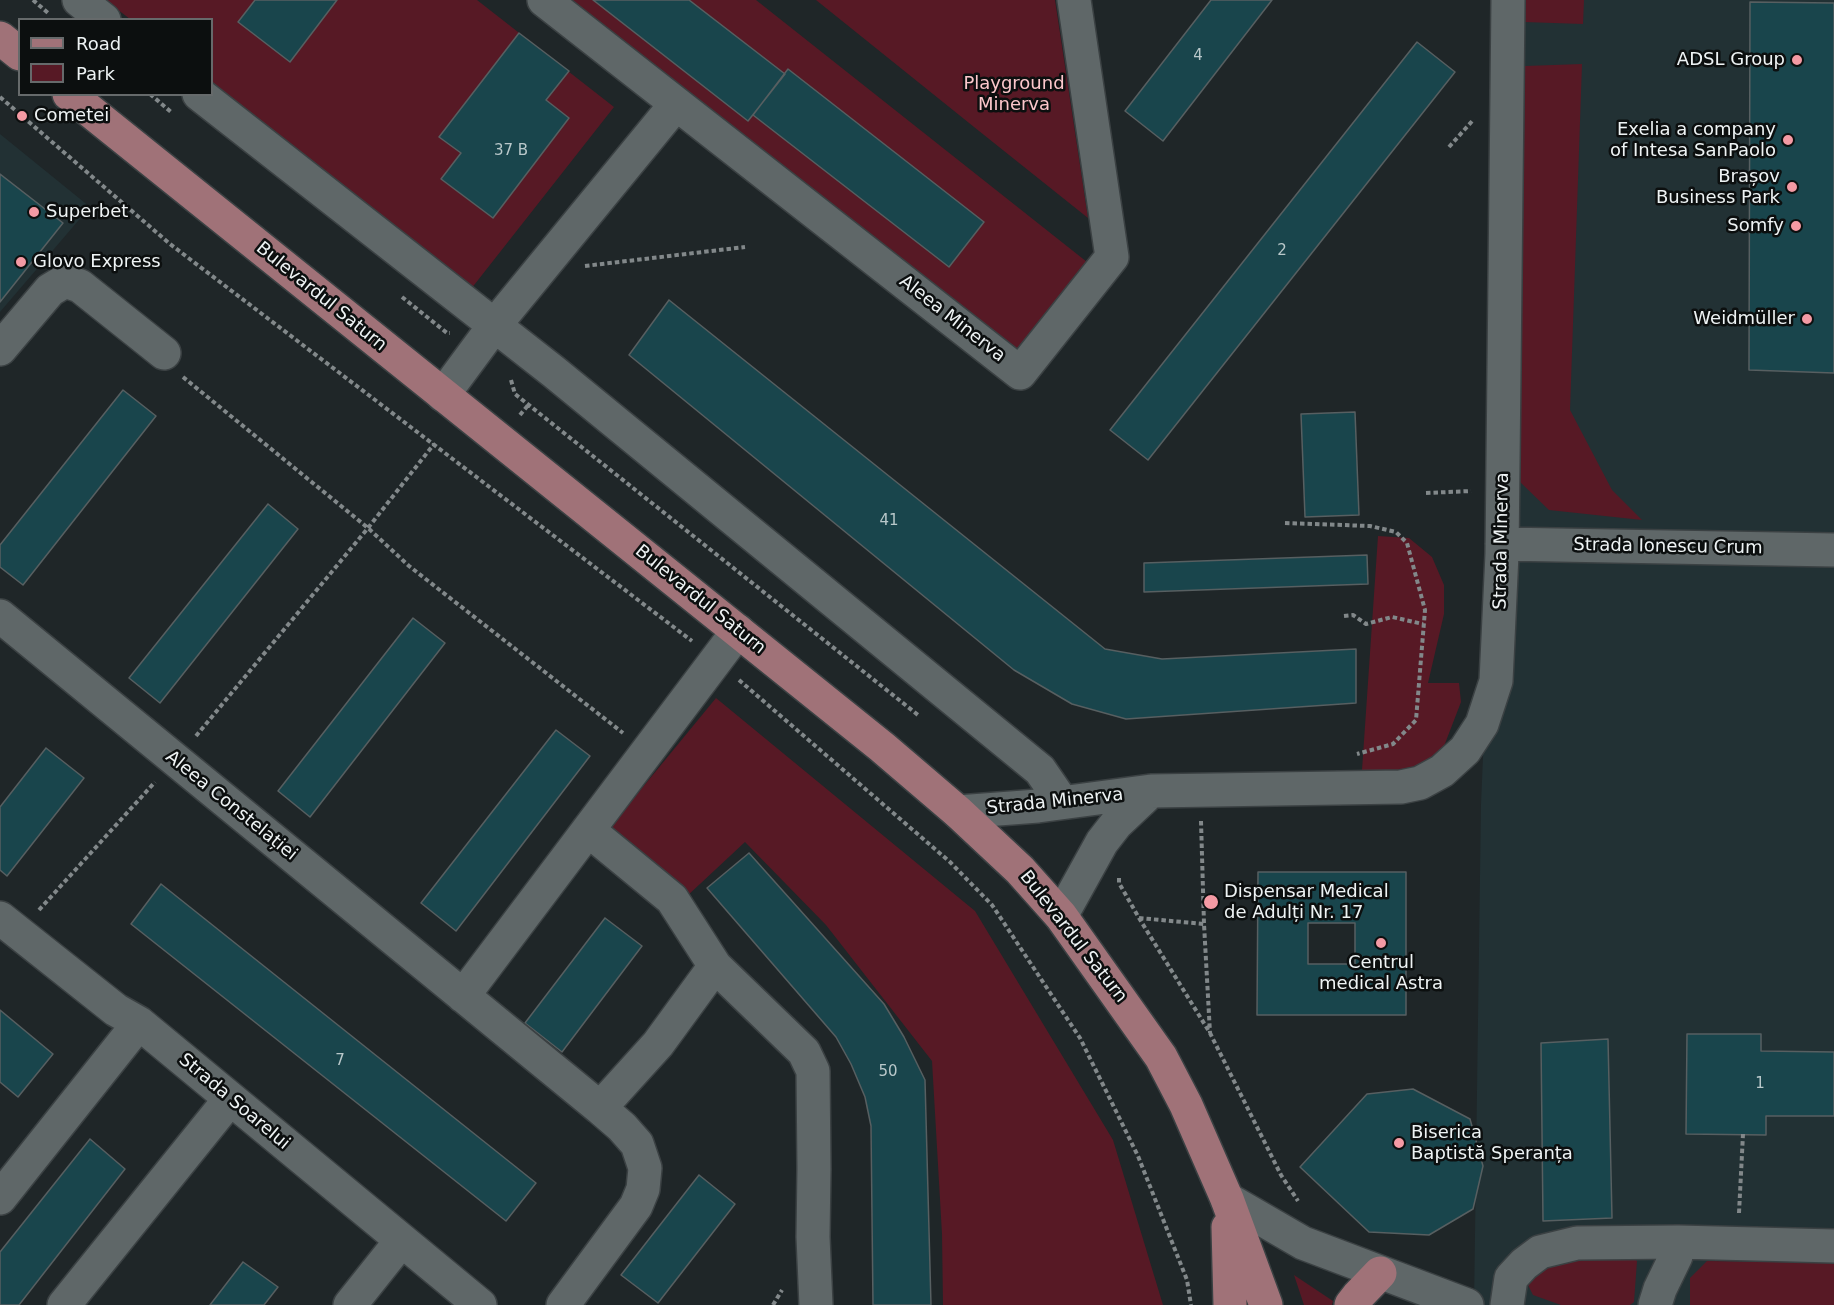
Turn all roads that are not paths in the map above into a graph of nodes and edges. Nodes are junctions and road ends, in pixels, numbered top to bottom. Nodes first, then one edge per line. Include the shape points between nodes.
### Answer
1 (79, 0) edge
2 (544, 0) edge
3 (1074, 0) edge
4 (1508, 0) edge
5 (102, 18) edge
6 (0, 38) edge
7 (18, 52) edge
8 (71, 96) edge
9 (202, 96) edge
10 (676, 104) junction
11 (494, 326) junction
12 (0, 349) edge
13 (164, 353) road end
14 (443, 395) junction
15 (1503, 544) junction
16 (1834, 550) edge
17 (0, 616) edge
18 (738, 631) junction
19 (1151, 791) junction
20 (1062, 802) junction
21 (958, 812) junction
22 (588, 830) junction
23 (1061, 916) junction
24 (0, 918) edge
25 (715, 966) junction
26 (463, 996) junction
27 (138, 1023) junction
28 (230, 1099) junction
29 (600, 1108) junction
30 (6, 1179) edge
31 (1227, 1199) junction
32 (401, 1241) junction
33 (1678, 1242) junction
34 (1834, 1246) edge
35 (1390, 1286) edge
36 (64, 1305) edge
37 (350, 1305) edge
38 (480, 1305) edge
39 (563, 1305) edge
40 (816, 1305) edge
41 (1230, 1305) edge
42 (1266, 1305) edge
43 (1351, 1305) edge
44 (1467, 1305) edge
45 (1507, 1305) edge
46 (1655, 1305) edge

1 - 5 street
2 - 10 street, Aleea Minerva
3 - 10 street, Aleea Minerva via 1112,256 1020,372
4 - 15 street, Strada Minerva
6 - 7 main road
8 - 14 main road, Bulevardul Saturn
9 - 11 street
10 - 11 street
11 - 14 street
11 - 20 street via 1040,770
12 - 13 street via 50,290 65,281 80,286
14 - 18 main road, Bulevardul Saturn
15 - 16 street, Strada Ionescu Crum
15 - 19 street, Strada Minerva via 1496,681 1482,724 1465,750 1442,771 1420,783 1401,787
17 - 26 street, Aleea Constelației
18 - 21 main road, Bulevardul Saturn
18 - 22 street
19 - 20 street, Strada Minerva
19 - 23 street, Strada Minerva via 1102,842
20 - 21 street, Strada Minerva
21 - 23 main road, Bulevardul Saturn via 1020,870
22 - 25 street via 672,899
22 - 26 street
23 - 31 main road, Bulevardul Saturn via 1161,1056
24 - 27 street
25 - 29 street via 658,1044
25 - 40 street via 804,1052 813,1071
26 - 29 street, Aleea Constelației
27 - 28 street, Strada Soarelui
27 - 30 street
28 - 32 street, Strada Soarelui
28 - 36 street
29 - 39 street, Aleea Constelației via 637,1144 645,1168 643,1189 636,1206
31 - 35 street via 1303,1243
31 - 41 main road, Bulevardul Saturn
31 - 42 main road, Bulevardul Saturn
32 - 37 street
32 - 38 street, Strada Soarelui
33 - 34 street
33 - 45 street via 1577,1244 1540,1252 1511,1278
33 - 46 street
35 - 43 main road via 1358,1296
35 - 44 street

